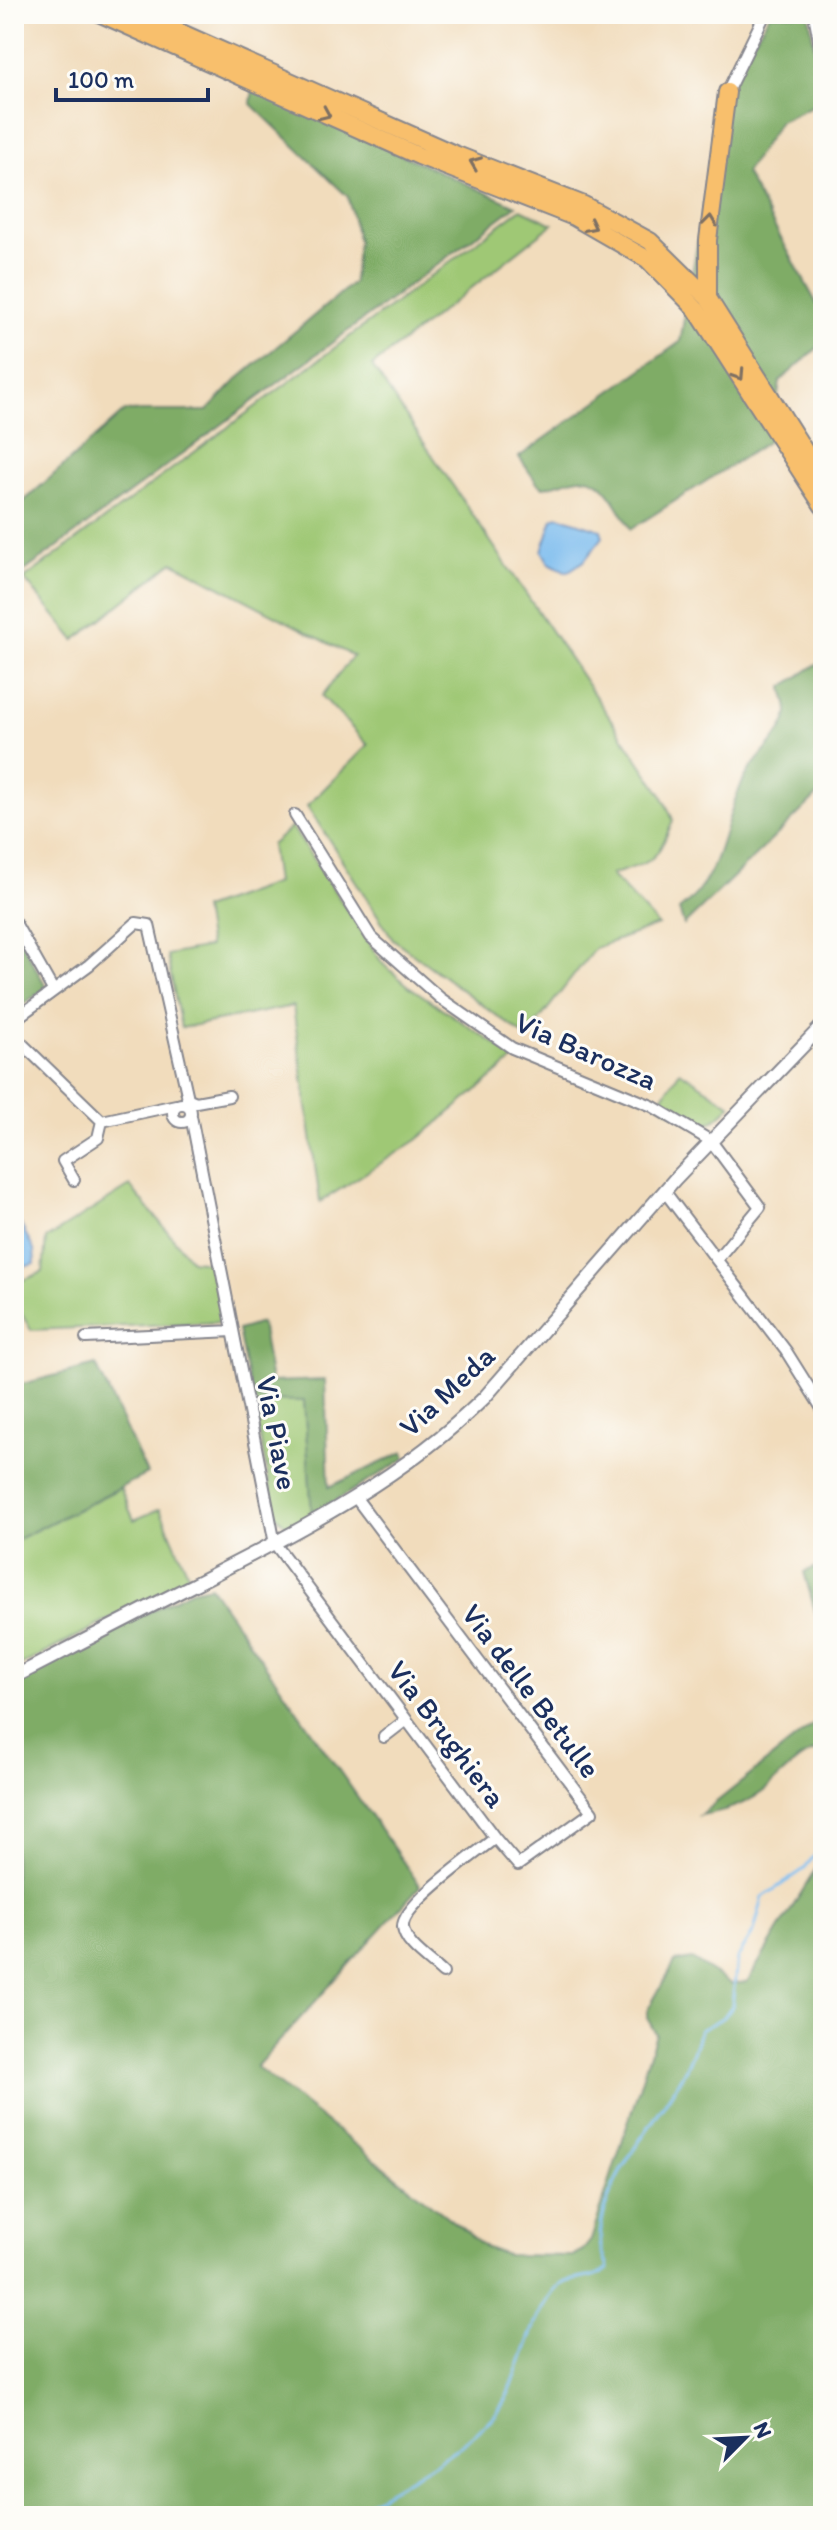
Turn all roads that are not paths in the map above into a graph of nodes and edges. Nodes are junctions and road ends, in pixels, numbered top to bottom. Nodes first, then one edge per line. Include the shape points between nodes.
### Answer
1 (101, 14) edge
2 (139, 14) edge
3 (765, 14) edge
4 (814, 14) edge
5 (823, 61) edge
6 (727, 92) joint
7 (708, 298) junction
8 (823, 480) edge
9 (823, 506) edge
10 (295, 815) dead end
11 (14, 921) edge
12 (53, 990) junction
13 (14, 1020) edge
14 (823, 1025) edge
15 (14, 1036) edge
16 (229, 1096) dead end
17 (180, 1110) junction
18 (102, 1121) junction
19 (711, 1141) junction
20 (74, 1180) dead end
21 (665, 1192) junction
22 (717, 1259) junction
23 (233, 1331) junction
24 (86, 1338) dead end
25 (823, 1410) edge
26 (356, 1498) junction
27 (275, 1544) junction
28 (14, 1677) edge
29 (406, 1720) junction
30 (384, 1737) dead end
31 (495, 1838) junction
32 (443, 1973) dead end

1 -> 9 main road via 419,156 574,217 647,259 696,309
7 -> 2 main road via 671,258 617,220
3 - 6 street
4 - 5 street
7 -> 6 main road via 708,240
7 - 8 main road
10 - 19 street, Via Barozza via 371,937 440,998 512,1048 652,1106
11 - 12 street
12 - 13 street
12 - 17 street via 136,923 149,925
14 - 19 street, Via Meda
15 - 18 street
16 - 17 street
17 - 18 street
17 - 23 street, Via Piave via 192,1130
18 - 20 street via 98,1138 63,1161
19 - 21 street, Via Meda
19 - 22 street via 762,1209
21 - 22 street
21 - 26 street, Via Meda via 475,1407 449,1432
22 - 25 street
23 - 24 street
23 - 27 street, Via Piave
26 - 27 street, Via Meda
26 - 31 street, Via delle Betulle via 592,1812 518,1865
27 - 28 street, Via Meda
27 - 29 street, Via Brughiera
29 - 30 street
29 - 31 street, Via Brughiera
31 - 32 street, Via Brughiera via 404,1917 408,1940

